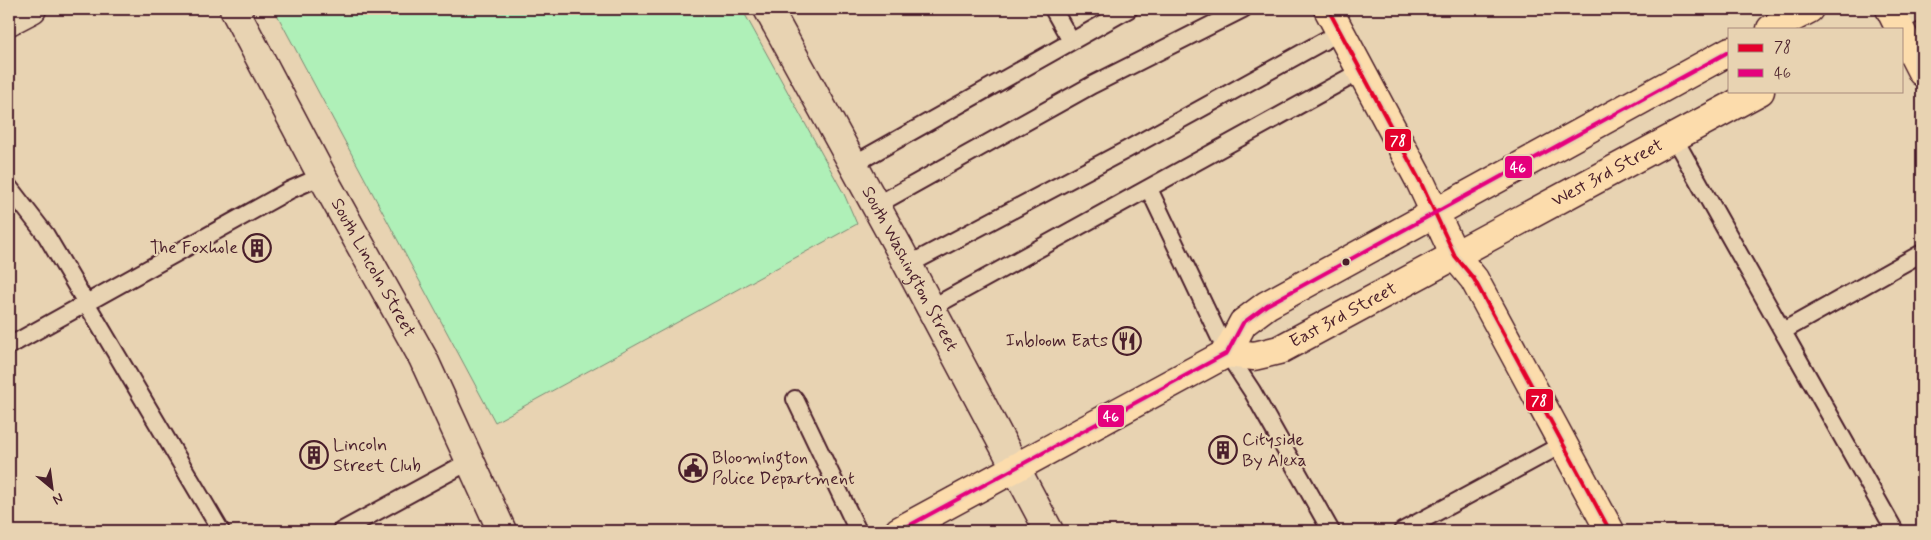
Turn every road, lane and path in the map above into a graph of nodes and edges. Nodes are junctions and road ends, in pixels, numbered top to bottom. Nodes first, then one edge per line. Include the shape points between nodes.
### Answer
1 (32, 9) edge
2 (234, 9) edge
3 (768, 9) edge
4 (1053, 9) edge
5 (1129, 9) edge
6 (1243, 9) edge
7 (1328, 9) edge
8 (1809, 9) edge
9 (9, 21) edge
10 (1773, 28) edge
11 (1340, 32) junction
12 (1904, 37) edge
13 (1071, 40) junction
14 (1728, 52) edge
15 (1361, 71) junction
16 (1922, 72) edge
17 (1758, 92) edge
18 (1674, 138) junction
19 (854, 164) junction
20 (322, 176) junction
21 (9, 187) edge
22 (1149, 189) junction
23 (876, 206) junction
24 (1435, 213) junction
25 (1922, 253) edge
26 (1455, 256) junction
27 (908, 265) junction
28 (87, 303) junction
29 (931, 308) junction
30 (1783, 331) junction
31 (9, 346) edge
32 (1227, 353) junction
33 (795, 399) dead end
34 (1563, 444) junction
35 (470, 461) junction
36 (1015, 468) junction
37 (221, 531) edge
38 (341, 531) edge
39 (502, 531) edge
40 (858, 531) edge
41 (899, 531) edge
42 (1049, 531) edge
43 (1331, 531) edge
44 (1402, 531) edge
45 (1610, 531) edge
46 (1895, 531) edge

1 - 9 street
2 - 20 street, South Lincoln Street
3 - 19 street, South Washington Street
4 - 13 lane
5 - 13 lane
6 - 23 lane via 1092,86
7 - 11 main road
8 - 10 main road
11 - 15 main road
11 - 27 lane
12 - 16 main road
13 - 19 lane
14 - 24 main road
15 - 22 lane
15 - 24 main road
17 - 18 main road, West 3rd Street
18 - 26 main road, West 3rd Street
18 - 30 lane
19 - 23 street, South Washington Street
20 - 28 lane via 290,190
20 - 35 street, South Lincoln Street via 423,358
21 - 28 lane via 46,234
22 - 29 lane
22 - 32 lane
23 - 27 street, South Washington Street
24 - 26 main road
24 - 32 main road via 1258,310 1243,322
25 - 30 lane
26 - 32 main road, East 3rd Street via 1270,354
26 - 34 main road via 1474,279
27 - 29 street, South Washington Street
28 - 31 lane
28 - 37 lane
29 - 36 street, South Washington Street
30 - 46 lane
32 - 36 main road
32 - 43 lane
33 - 40 lane
34 - 44 lane
34 - 45 main road
35 - 38 lane
35 - 39 street, South Lincoln Street
36 - 41 main road
36 - 42 street, South Washington Street

